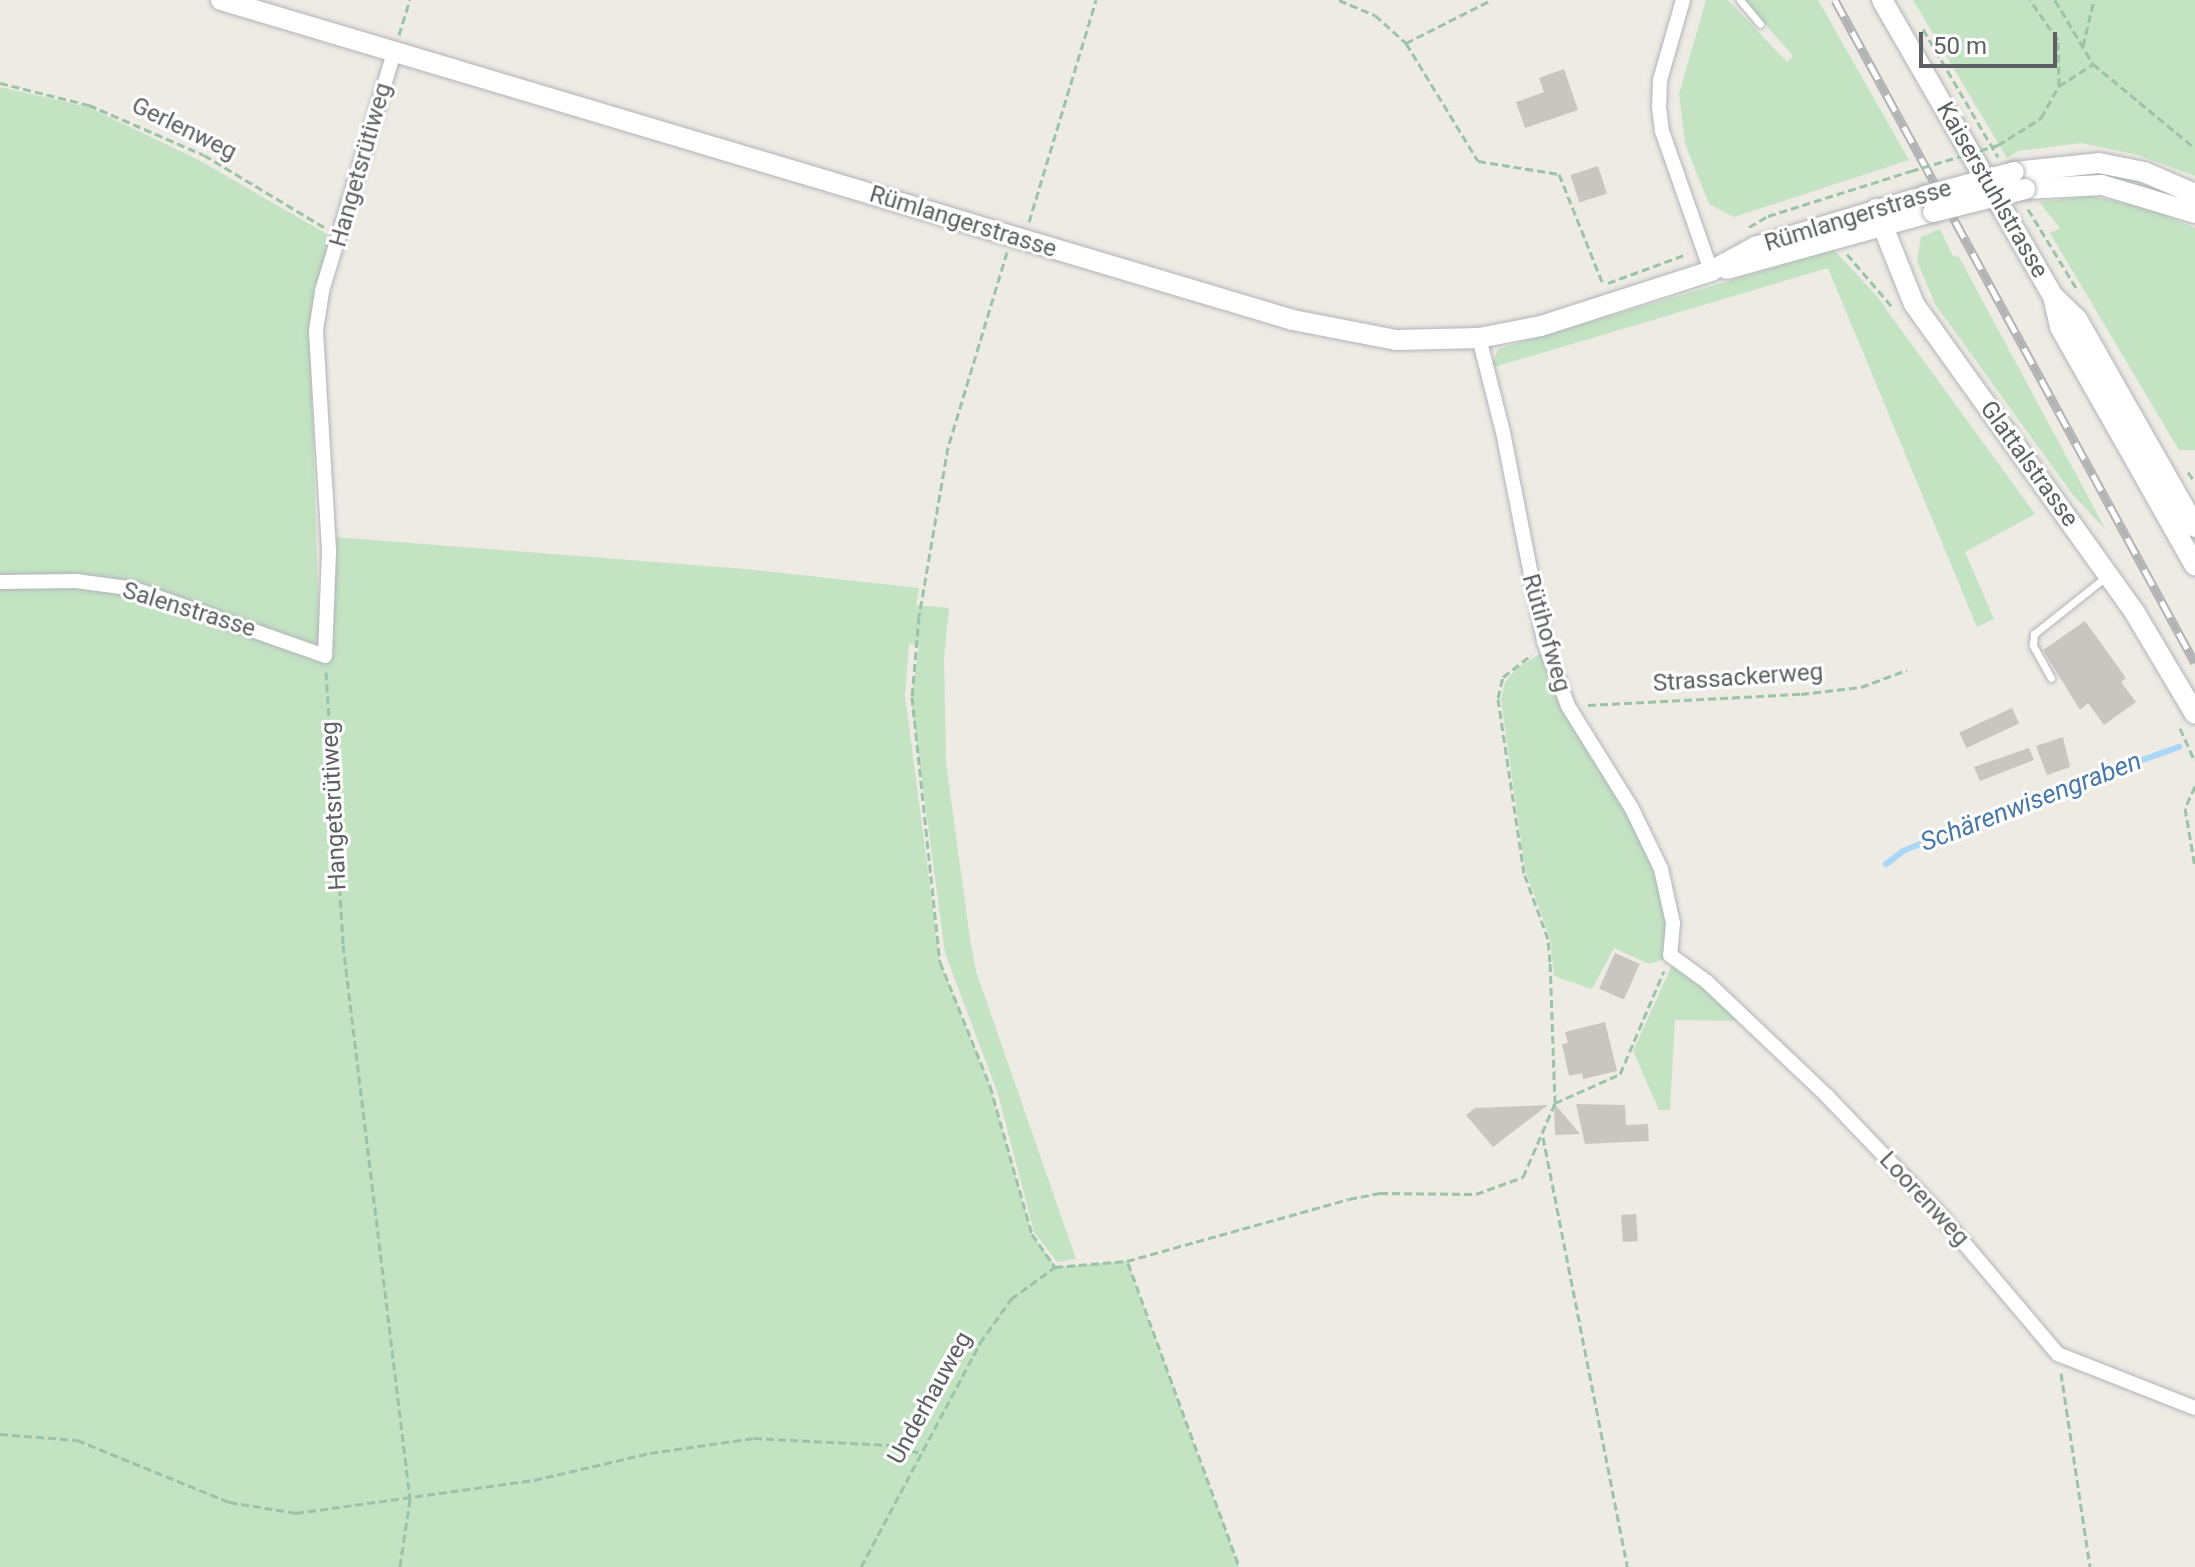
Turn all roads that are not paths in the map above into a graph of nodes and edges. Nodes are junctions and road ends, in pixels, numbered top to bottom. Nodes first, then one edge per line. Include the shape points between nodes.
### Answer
1 (221, 0) edge
2 (1683, 0) edge
3 (1740, 0) edge
4 (1882, 0) edge
5 (1760, 24) dead end
6 (396, 44) junction
7 (2015, 179) junction
8 (2195, 194) edge
9 (2195, 213) edge
10 (1879, 218) junction
11 (1711, 271) junction
12 (2053, 296) junction
13 (1479, 338) junction
14 (2195, 527) edge
15 (2195, 566) edge
16 (2109, 575) junction
17 (0, 582) edge
18 (325, 656) joint
19 (2051, 678) dead end
20 (2195, 714) edge
21 (1670, 955) joint
22 (2195, 1408) edge

1 - 6 street, Rümlangerstrasse
2 - 11 street via 1660,80 1659,107 1662,131
3 - 5 lane
4 - 12 street, Kaiserstuhlstrasse
6 - 13 street, Rümlangerstrasse via 1020,230 1347,334 1396,340
6 - 18 street, Hangetsrütiweg via 316,330 329,550
7 - 8 street, Rümlangerstrasse via 2099,163 2153,175
7 - 9 street, Rümlangerstrasse via 2102,185
7 - 10 street, Rümlangerstrasse, bridge
10 - 11 street, Rümlangerstrasse via 1755,247
10 - 16 street, Glattalstrasse via 1914,304
11 - 13 street, Rümlangerstrasse via 1611,307
12 - 14 street, Kaiserstuhlstrasse via 2077,319
12 - 15 street, Kaiserstuhlstrasse via 2060,327
13 - 21 street, Rütihofweg via 1544,641 1568,706 1632,809 1661,869 1673,923
16 - 19 lane via 2034,634 2033,645
16 - 20 street, Glattalstrasse
17 - 18 street, Salenstrasse via 76,581 135,589
21 - 22 street, Loorenweg via 1707,982 1827,1096 1937,1211 2058,1354

